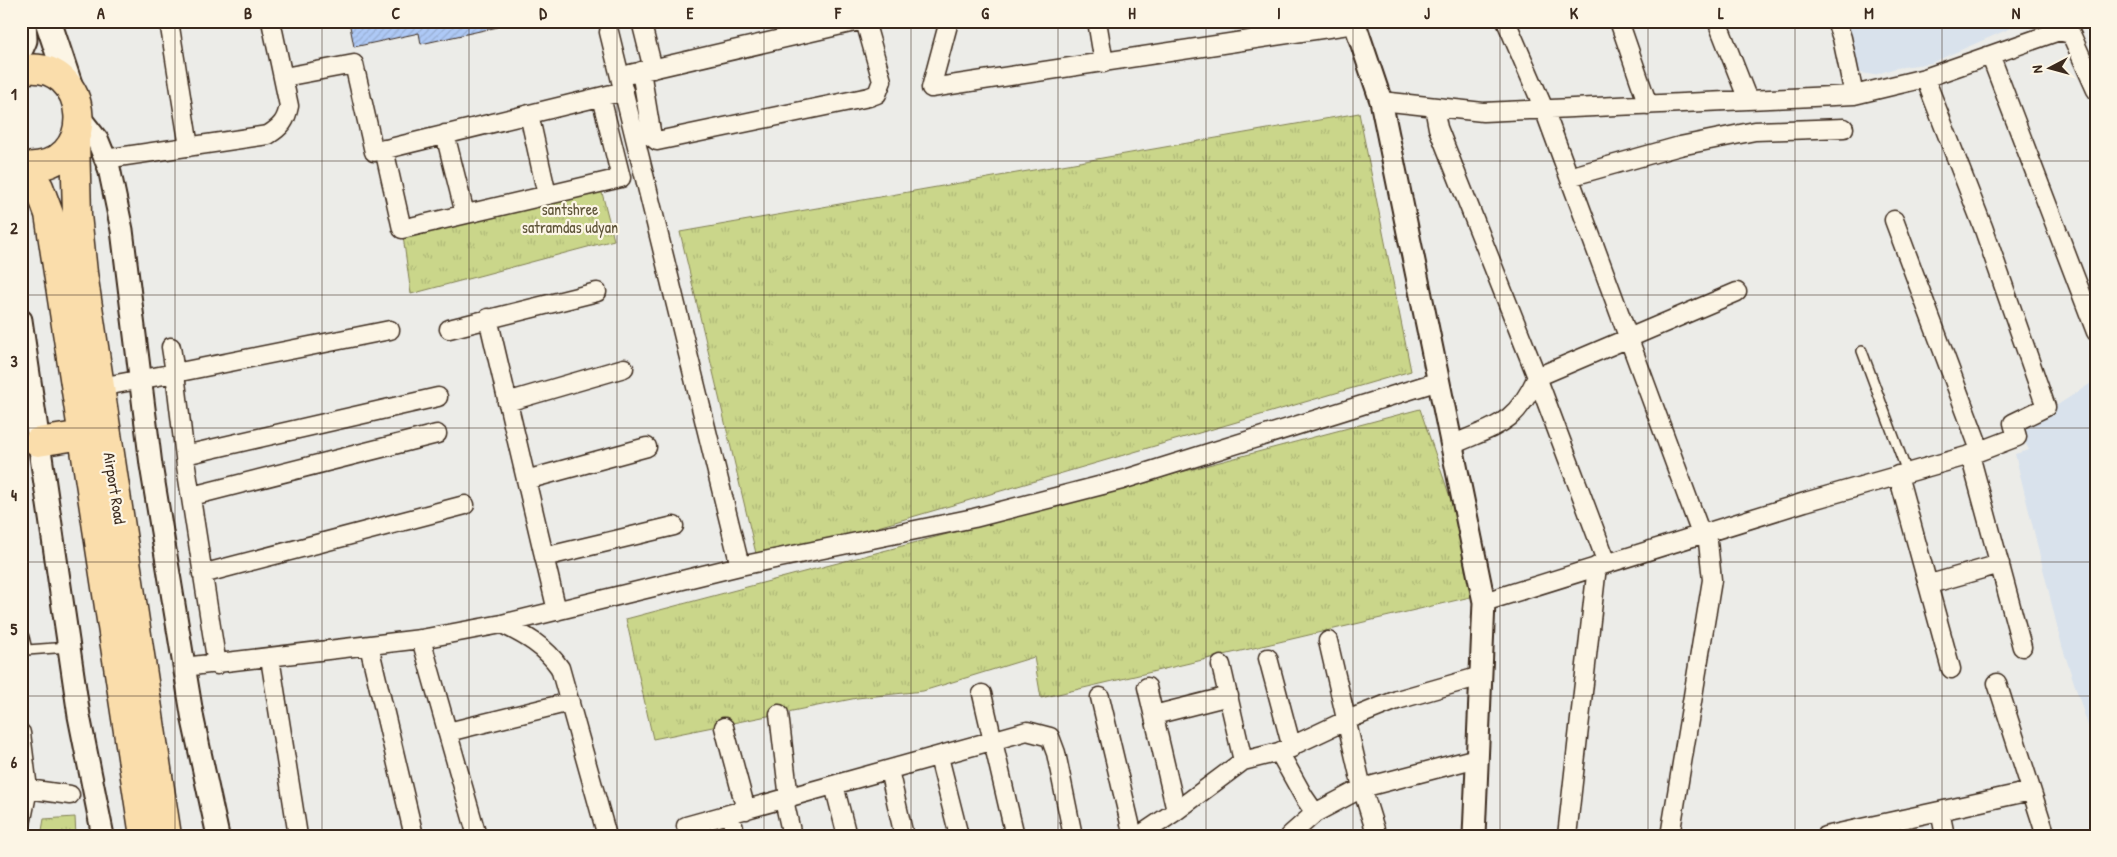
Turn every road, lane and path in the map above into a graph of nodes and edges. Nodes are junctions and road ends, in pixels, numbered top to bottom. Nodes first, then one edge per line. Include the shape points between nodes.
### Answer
1 (23, 21) edge
2 (48, 21) edge
3 (169, 21) edge
4 (272, 21) edge
5 (641, 21) edge
6 (859, 21) edge
7 (866, 21) edge
8 (949, 21) edge
9 (1097, 21) edge
10 (1506, 21) edge
11 (1618, 21) edge
12 (1717, 21) edge
13 (1836, 21) edge
14 (1355, 23) edge
15 (609, 32) dead end
16 (21, 47) edge
17 (1991, 57) junction
18 (1104, 63) junction
19 (21, 70) edge
20 (647, 70) junction
21 (284, 78) junction
22 (1925, 78) junction
23 (622, 83) junction
24 (71, 90) junction
25 (2096, 90) edge
26 (1854, 95) junction
27 (601, 97) junction
28 (1748, 100) junction
29 (1381, 101) junction
30 (1648, 105) junction
31 (1434, 107) junction
32 (1544, 109) junction
33 (529, 114) junction
34 (1844, 128) dead end
35 (77, 129) junction
36 (445, 134) junction
37 (189, 147) junction
38 (384, 149) junction
39 (105, 159) junction
40 (22, 166) edge
41 (1569, 177) junction
42 (548, 195) junction
43 (465, 214) junction
44 (1894, 220) dead end
45 (597, 292) dead end
46 (1737, 292) dead end
47 (488, 318) junction
48 (21, 320) edge
49 (449, 329) dead end
50 (390, 330) dead end
51 (2096, 332) edge
52 (1629, 337) junction
53 (171, 347) dead end
54 (1862, 351) dead end
55 (624, 368) dead end
56 (175, 373) junction
57 (1537, 377) junction
58 (142, 380) junction
59 (1439, 381) junction
60 (100, 387) junction
61 (438, 397) dead end
62 (507, 402) junction
63 (437, 434) dead end
64 (83, 435) junction
65 (38, 442) junction
66 (1452, 446) junction
67 (647, 447) dead end
68 (1975, 452) junction
69 (185, 455) junction
70 (1903, 473) junction
71 (526, 480) junction
72 (192, 496) junction
73 (465, 504) dead end
74 (674, 526) dead end
75 (1704, 533) junction
76 (544, 557) junction
77 (2000, 564) junction
78 (1602, 565) junction
79 (740, 566) junction
80 (202, 574) junction
81 (1930, 584) junction
82 (1484, 602) junction
83 (557, 610) junction
84 (502, 624) junction
85 (21, 637) edge
86 (421, 640) junction
87 (1328, 640) dead end
88 (369, 646) junction
89 (69, 647) junction
90 (2022, 647) dead end
91 (24, 651) edge
92 (270, 658) junction
93 (1268, 658) dead end
94 (217, 665) junction
95 (1221, 665) dead end
96 (184, 667) junction
97 (1951, 669) dead end
98 (1481, 676) junction
99 (1996, 683) dead end
100 (1147, 687) dead end
101 (982, 694) dead end
102 (1228, 696) junction
103 (1100, 697) dead end
104 (570, 702) junction
105 (779, 714) dead end
106 (1154, 715) junction
107 (1347, 720) junction
108 (724, 727) dead end
109 (21, 732) edge
110 (448, 732) junction
111 (993, 742) junction
112 (1286, 750) junction
113 (939, 757) junction
114 (1477, 758) junction
115 (1243, 761) junction
116 (24, 767) edge
117 (889, 770) junction
118 (834, 785) junction
119 (1362, 788) junction
120 (28, 789) junction
121 (2031, 791) junction
122 (70, 795) dead end
123 (786, 799) junction
124 (1940, 810) junction
125 (1176, 811) junction
126 (738, 812) junction
127 (1315, 812) junction
128 (22, 821) edge
129 (686, 826) dead end
130 (1294, 834) edge
131 (1830, 835) edge
132 (103, 836) edge
133 (144, 836) edge
134 (167, 836) edge
135 (218, 836) edge
136 (298, 836) edge
137 (414, 836) edge
138 (477, 836) edge
139 (607, 836) edge
140 (736, 836) edge
141 (792, 836) edge
142 (847, 836) edge
143 (904, 836) edge
144 (959, 836) edge
145 (1015, 836) edge
146 (1073, 836) edge
147 (1133, 836) edge
148 (1139, 836) edge
149 (1377, 836) edge
150 (1474, 836) edge
151 (1566, 836) edge
152 (1670, 836) edge
153 (1945, 836) edge
154 (2046, 836) edge

1 - 16 main road
2 - 24 main road, Airport Road
3 - 37 street
4 - 21 street
5 - 20 street
6 - 20 street
7 - 20 street via 882,81 877,94 869,97 657,142 652,137
8 - 18 street via 931,88
9 - 18 street
10 - 32 street
11 - 30 street
12 - 28 street
13 - 26 street
14 - 18 street
14 - 29 street
15 - 23 street
17 - 22 street
17 - 25 street via 2059,32 2071,34
17 - 51 street
19 - 24 main road, Airport Road via 45,70 60,78
20 - 23 street
21 - 37 street via 289,106 287,119 280,128 268,135
21 - 38 street via 354,64 374,152
22 - 26 street
22 - 68 street via 1983,228 2046,407 2013,423 2017,437
23 - 27 street
23 - 79 street
24 - 35 main road, Airport Road via 78,104
26 - 28 street
27 - 33 street
27 - 42 street via 621,178
28 - 30 street
29 - 31 street
29 - 59 street
30 - 32 street
31 - 32 street via 1483,112
31 - 57 street via 1438,128
32 - 41 street
33 - 36 street
33 - 42 street
34 - 41 street via 1755,131 1680,146
35 - 39 street via 98,141
35 - 40 main road, Airport Road via 66,152 53,162
35 - 60 main road, Airport Road via 77,215
36 - 38 street
36 - 43 street
37 - 39 street
38 - 43 street via 402,229
39 - 58 street via 122,230
40 - 64 main road, Airport Road via 38,187 49,214
41 - 52 street
42 - 43 street
44 - 68 street
45 - 47 street
46 - 52 street
47 - 49 street
47 - 62 street
48 - 65 street
50 - 56 street
52 - 57 street
52 - 75 street
53 - 56 street
54 - 70 lane
55 - 62 street
56 - 58 street
56 - 69 street
57 - 66 street via 1526,400 1503,423
57 - 78 street
58 - 60 street
58 - 96 street via 151,465
59 - 66 street
59 - 79 street via 1122,480 974,518
60 - 134 main road, Airport Road
61 - 69 street
62 - 71 street
63 - 72 street
64 - 65 main road
64 - 133 main road, Airport Road
65 - 89 street
66 - 82 street
67 - 71 street
68 - 70 street
68 - 77 street
69 - 72 street
70 - 75 street
70 - 81 street
71 - 76 street
72 - 80 street
73 - 80 street
74 - 76 street
75 - 78 street
75 - 152 street via 1712,580
76 - 83 street
77 - 81 street
77 - 90 street
78 - 82 street
78 - 151 street
79 - 83 street
80 - 94 street
81 - 97 street
82 - 98 street
83 - 84 street
84 - 86 street
84 - 104 street via 530,638 552,657 560,668
85 - 91 lane via 24,637
86 - 88 street
86 - 110 street
87 - 107 street
88 - 92 street
88 - 137 street
89 - 91 lane
89 - 132 street
92 - 94 street
92 - 136 street
93 - 112 street
94 - 96 street
95 - 102 street
96 - 135 street via 192,720
98 - 107 street via 1397,700
98 - 114 street
99 - 121 street
100 - 106 street
101 - 111 street
102 - 106 street
102 - 115 street
103 - 147 street
104 - 110 street
104 - 139 street
105 - 123 street
106 - 125 street
107 - 112 street
107 - 119 street
108 - 126 street
109 - 116 street
110 - 138 street
111 - 113 street
111 - 145 street
111 - 146 street via 1027,732 1050,737
112 - 115 street
112 - 127 street via 1304,797
113 - 117 street
113 - 144 street
114 - 119 street
114 - 150 street
115 - 125 street
116 - 120 street
117 - 118 street
117 - 143 street
118 - 123 street
118 - 142 street
119 - 127 street
119 - 149 street
120 - 122 street
120 - 128 street
121 - 124 street
121 - 154 street
123 - 126 street
123 - 141 street
124 - 131 street
124 - 153 street
125 - 148 street
126 - 129 street
126 - 140 street
127 - 130 street

